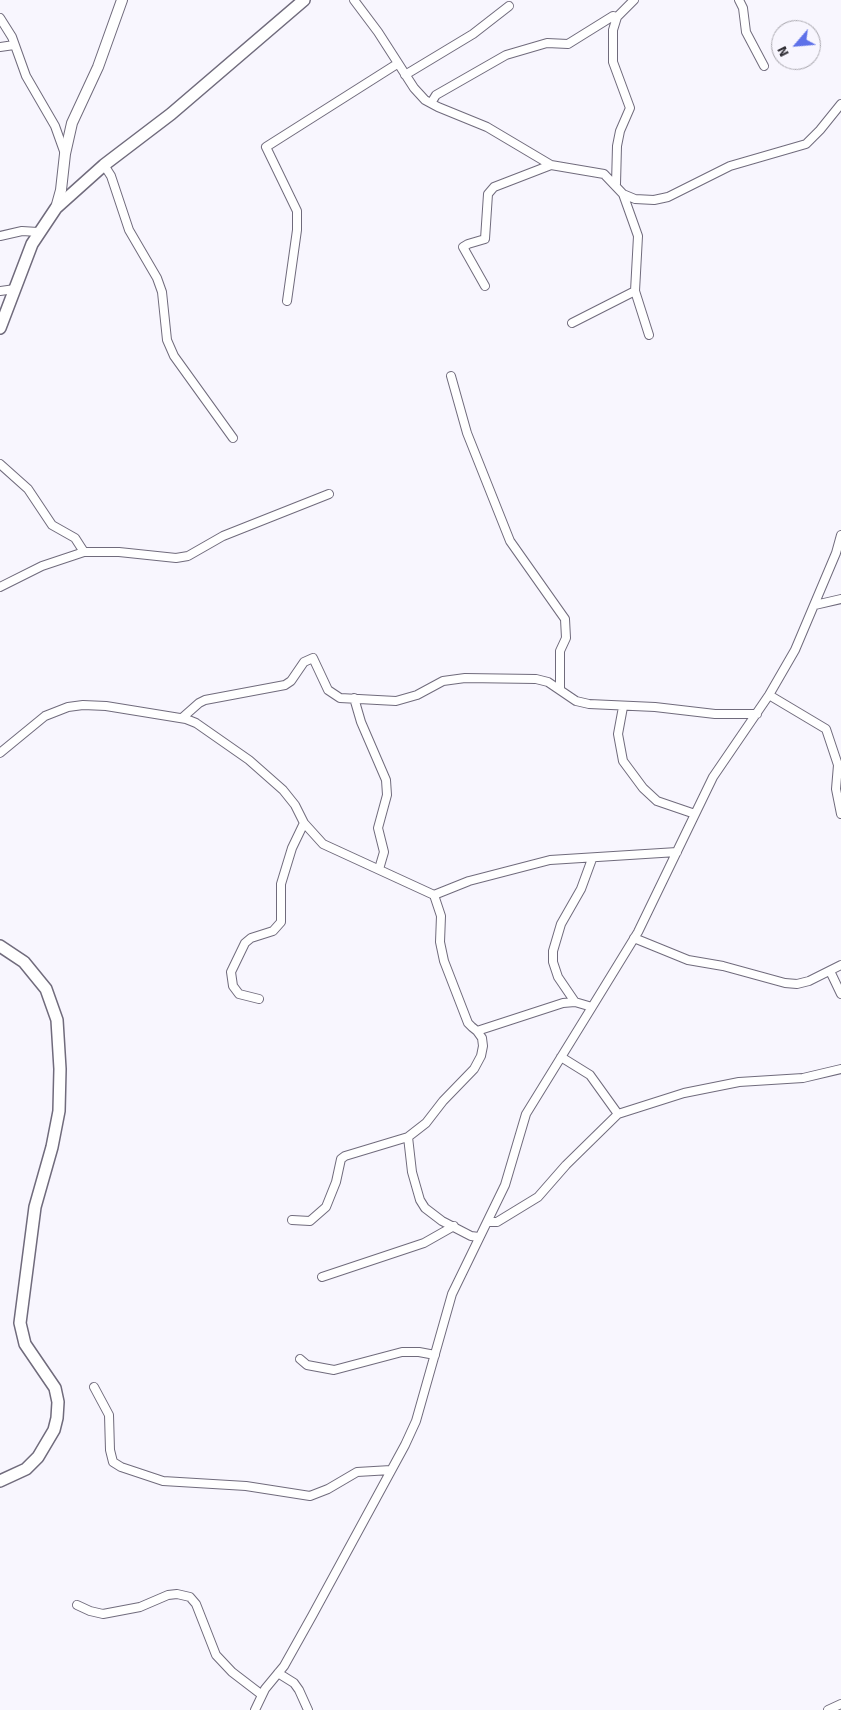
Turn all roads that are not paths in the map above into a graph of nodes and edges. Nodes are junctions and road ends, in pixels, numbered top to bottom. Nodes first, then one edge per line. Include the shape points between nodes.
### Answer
1 (122, 0) edge
2 (304, 0) edge
3 (354, 0) edge
4 (634, 0) edge
5 (739, 0) edge
6 (509, 6) dead end
7 (617, 16) junction
8 (0, 18) edge
9 (14, 45) junction
10 (0, 47) edge
11 (397, 64) junction
12 (764, 66) dead end
13 (405, 75) junction
14 (431, 103) junction
15 (841, 104) edge
16 (65, 154) junction
17 (104, 165) junction
18 (551, 165) junction
19 (616, 184) junction
20 (623, 194) junction
21 (56, 208) junction
22 (38, 232) junction
23 (0, 236) edge
24 (485, 286) dead end
25 (15, 289) junction
26 (0, 291) edge
27 (635, 291) junction
28 (287, 301) dead end
29 (572, 323) dead end
30 (0, 328) edge
31 (649, 335) dead end
32 (451, 376) dead end
33 (233, 438) dead end
34 (0, 464) edge
35 (328, 494) dead end
36 (841, 535) edge
37 (84, 552) junction
38 (0, 587) edge
39 (841, 599) edge
40 (815, 605) junction
41 (560, 688) junction
42 (769, 695) junction
43 (354, 698) junction
44 (623, 707) junction
45 (757, 714) junction
46 (182, 718) junction
47 (0, 753) edge
48 (840, 766) edge
49 (695, 814) junction
50 (841, 814) edge
51 (304, 823) junction
52 (677, 852) junction
53 (592, 859) junction
54 (379, 869) junction
55 (434, 894) junction
56 (634, 938) junction
57 (0, 946) edge
58 (841, 965) edge
59 (830, 971) junction
60 (841, 994) edge
61 (259, 999) dead end
62 (575, 1002) junction
63 (592, 1007) junction
64 (477, 1031) junction
65 (561, 1057) junction
66 (841, 1068) edge
67 (618, 1114) junction
68 (408, 1137) junction
69 (292, 1220) dead end
70 (488, 1222) junction
71 (454, 1226) junction
72 (479, 1238) junction
73 (322, 1277) dead end
74 (435, 1355) junction
75 (300, 1359) dead end
76 (94, 1387) dead end
77 (391, 1470) junction
78 (0, 1481) edge
79 (77, 1605) dead end
80 (278, 1673) junction
81 (262, 1695) junction
82 (841, 1704) edge
83 (255, 1710) edge
84 (308, 1710) edge
85 (828, 1710) edge

1 - 16 street via 98,67 72,123
2 - 17 main road via 171,114
3 - 11 street
4 - 7 street
5 - 12 street via 746,32
6 - 13 street via 473,34
7 - 14 street via 568,44 547,44 506,55 436,95
7 - 19 street via 613,30 613,62 630,108 617,146
8 - 9 street
9 - 10 street
9 - 16 street via 26,76 55,126
11 - 13 street
11 - 28 street via 266,147 297,211
13 - 14 street
14 - 18 street via 487,127
15 - 20 street via 813,138 800,146 730,166 662,199 645,201
16 - 21 street via 62,190
17 - 21 main road
17 - 33 street via 130,230 157,278 162,292 167,340 174,356
18 - 19 street via 598,172
18 - 24 street via 494,187 488,194 485,239 463,247
19 - 20 street
20 - 27 street via 638,236
21 - 22 main road
22 - 23 street via 22,231
22 - 25 main road
25 - 26 street
25 - 30 main road
27 - 29 street
27 - 31 street
32 - 41 street via 467,433 510,541 566,619 566,638 560,651
34 - 37 street via 28,489 52,525 75,538
35 - 37 street via 223,536 188,556
36 - 40 street
37 - 38 street via 42,566
39 - 40 street
40 - 42 street via 795,650
41 - 43 street via 536,679 465,678 443,681 418,694 396,700
41 - 44 street via 576,701
42 - 45 street
42 - 48 street via 826,729
43 - 46 street via 335,697 321,678 316,661 308,658 285,685 205,700
43 - 54 street via 386,780 387,796 378,828 384,852
44 - 45 street
44 - 49 street via 618,734 623,761 657,801
45 - 49 street via 721,762
46 - 47 street via 106,706 68,707 45,716
46 - 51 street via 196,723 249,760 289,797
48 - 50 street via 836,789
49 - 52 street
51 - 54 street via 323,844
51 - 61 street via 281,884 281,922 274,931 245,943 231,972 233,986 239,994
52 - 53 street
52 - 56 street
53 - 55 street via 550,860 469,881
53 - 62 street via 561,924 553,951 558,977
54 - 55 street
55 - 64 street via 441,916 440,942 444,961 468,1023
56 - 59 street via 688,960 785,983 809,981
56 - 63 street
57 - 78 main road via 24,962 46,989 57,1020 60,1070 58,1111 52,1147 35,1207 20,1323 26,1344 55,1388 57,1418 54,1430 38,1457 26,1469
58 - 59 street
59 - 60 street
62 - 63 street
62 - 64 street via 555,1004
63 - 65 street
64 - 68 street via 483,1046 482,1056 474,1069 426,1123
65 - 67 street via 590,1075
65 - 70 street via 526,1114 505,1185
66 - 67 street via 803,1078 739,1082 684,1093
67 - 70 street via 538,1197 497,1222
68 - 69 street via 345,1156 339,1164 326,1207 310,1221
68 - 71 street via 420,1200 429,1213
70 - 72 street
71 - 72 street
71 - 73 street via 424,1243
72 - 74 street via 452,1294
74 - 75 street via 402,1352 334,1370 307,1365
74 - 77 street via 416,1421
76 - 77 street via 109,1415 113,1462 163,1481 246,1486 310,1496 358,1472
77 - 80 street
79 - 81 street via 90,1612 104,1614 140,1607 177,1594 190,1597 196,1604 216,1655
80 - 81 street
80 - 84 street via 299,1690
81 - 83 street
82 - 85 street

